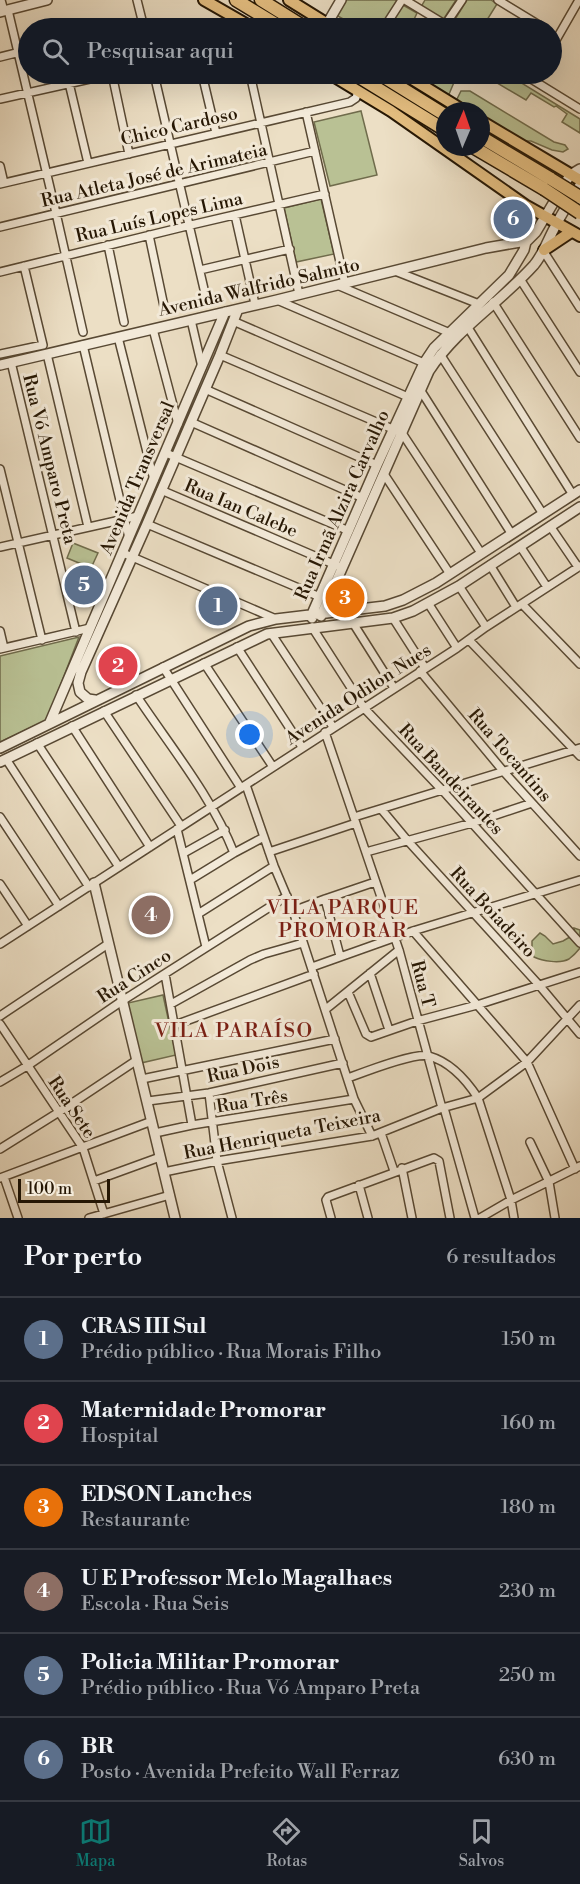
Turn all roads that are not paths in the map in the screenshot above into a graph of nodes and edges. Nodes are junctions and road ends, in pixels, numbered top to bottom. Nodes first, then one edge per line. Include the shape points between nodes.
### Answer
1 (1, 0) edge
2 (47, 0) edge
3 (137, 0) edge
4 (204, 0) edge
5 (236, 0) edge
6 (261, 0) edge
7 (289, 0) edge
8 (341, 0) edge
9 (403, 0) edge
10 (462, 0) edge
11 (498, 0) edge
12 (579, 0) edge
13 (4, 11) edge
14 (141, 18) edge
15 (236, 18) edge
16 (266, 18) edge
17 (290, 18) edge
18 (314, 18) edge
19 (332, 18) edge
20 (391, 18) edge
21 (432, 18) edge
22 (452, 18) edge
23 (528, 18) edge
24 (562, 25) edge
25 (17, 53) junction
26 (0, 57) edge
27 (18, 57) edge
28 (25, 84) edge
29 (65, 84) edge
30 (69, 84) edge
31 (114, 84) edge
32 (156, 84) edge
33 (204, 84) edge
34 (252, 84) edge
35 (348, 84) edge
36 (370, 84) edge
37 (398, 84) edge
38 (423, 84) edge
39 (545, 84) edge
40 (358, 90) junction
41 (27, 93) junction
42 (0, 99) edge
43 (450, 102) edge
44 (580, 108) edge
45 (436, 109) edge
46 (306, 112) junction
47 (260, 122) junction
48 (436, 124) edge
49 (490, 126) edge
50 (216, 133) junction
51 (490, 143) edge
52 (171, 144) junction
53 (315, 151) junction
54 (129, 154) junction
55 (490, 156) edge
56 (88, 163) junction
57 (270, 163) junction
58 (0, 166) edge
59 (46, 173) junction
60 (578, 177) edge
61 (2, 183) edge
62 (181, 184) junction
63 (547, 184) junction
64 (326, 194) junction
65 (580, 197) edge
66 (280, 204) junction
67 (56, 213) junction
68 (580, 213) edge
69 (235, 214) junction
70 (544, 217) junction
71 (556, 224) junction
72 (190, 225) junction
73 (0, 227) edge
74 (576, 234) edge
75 (149, 235) junction
76 (527, 243) junction
77 (108, 245) junction
78 (290, 249) junction
79 (543, 252) junction
80 (66, 255) junction
81 (246, 259) junction
82 (24, 266) junction
83 (200, 270) junction
84 (395, 271) junction
85 (0, 272) edge
86 (520, 279) junction
87 (341, 284) junction
88 (299, 294) junction
89 (277, 300) junction
90 (207, 302) dead end
91 (493, 302) junction
92 (255, 304) junction
93 (479, 304) junction
94 (580, 308) edge
95 (238, 309) junction
96 (165, 311) dead end
97 (225, 312) junction
98 (191, 320) junction
99 (233, 321) junction
100 (124, 322) dead end
101 (467, 326) junction
102 (153, 329) junction
103 (82, 332) dead end
104 (450, 333) junction
105 (118, 337) junction
106 (83, 345) junction
107 (45, 349) junction
108 (0, 354) edge
109 (440, 354) junction
110 (220, 355) junction
111 (11, 362) junction
112 (424, 363) junction
113 (0, 365) edge
114 (202, 367) junction
115 (580, 372) edge
116 (205, 389) junction
117 (421, 391) junction
118 (408, 397) junction
119 (191, 422) junction
120 (178, 424) junction
121 (398, 432) junction
122 (580, 438) edge
123 (166, 453) junction
124 (176, 456) junction
125 (377, 465) junction
126 (0, 469) edge
127 (384, 474) junction
128 (154, 481) junction
129 (161, 490) junction
130 (577, 492) edge
131 (363, 498) junction
132 (580, 507) edge
133 (543, 514) junction
134 (138, 516) junction
135 (125, 518) junction
136 (147, 524) junction
137 (550, 526) junction
138 (88, 527) junction
139 (349, 531) junction
140 (511, 533) junction
141 (53, 535) junction
142 (129, 538) junction
143 (18, 543) junction
144 (496, 544) junction
145 (520, 546) junction
146 (0, 547) edge
147 (481, 554) junction
148 (127, 555) junction
149 (505, 555) junction
150 (489, 565) junction
151 (579, 566) edge
152 (339, 567) junction
153 (450, 574) junction
154 (459, 586) junction
155 (547, 587) junction
156 (320, 597) junction
157 (428, 603) junction
158 (519, 605) junction
159 (324, 613) junction
160 (312, 614) junction
161 (393, 618) junction
162 (276, 619) junction
163 (352, 623) junction
164 (312, 627) junction
165 (486, 627) junction
166 (90, 628) junction
167 (0, 631) edge
168 (76, 632) junction
169 (271, 633) junction
170 (42, 640) junction
171 (469, 640) junction
172 (237, 647) junction
173 (2, 648) edge
174 (457, 648) junction
175 (204, 663) junction
176 (580, 664) edge
177 (164, 667) junction
178 (423, 670) junction
179 (140, 679) junction
180 (171, 679) junction
181 (394, 688) junction
182 (146, 690) junction
183 (136, 695) junction
184 (95, 700) junction
185 (364, 708) junction
186 (104, 711) junction
187 (50, 722) junction
188 (72, 726) junction
189 (333, 727) junction
190 (325, 732) junction
191 (38, 743) junction
192 (302, 747) junction
193 (0, 748) edge
194 (578, 751) edge
195 (3, 760) edge
196 (273, 767) junction
197 (504, 772) junction
198 (244, 787) junction
199 (443, 790) junction
200 (532, 803) junction
201 (212, 807) junction
202 (382, 810) junction
203 (0, 817) edge
204 (355, 820) junction
205 (472, 823) junction
206 (179, 828) junction
207 (225, 830) junction
208 (264, 837) junction
209 (407, 840) junction
210 (150, 847) junction
211 (269, 852) junction
212 (366, 852) junction
213 (234, 853) junction
214 (184, 854) junction
215 (580, 856) edge
216 (274, 866) junction
217 (119, 867) junction
218 (190, 880) junction
219 (580, 880) edge
220 (375, 882) junction
221 (0, 884) edge
222 (92, 885) junction
223 (535, 894) junction
224 (287, 896) junction
225 (325, 898) junction
226 (59, 906) junction
227 (293, 911) junction
228 (474, 913) junction
229 (198, 914) junction
230 (28, 926) junction
231 (413, 931) junction
232 (394, 938) junction
233 (303, 943) junction
234 (580, 943) edge
235 (0, 944) edge
236 (108, 944) junction
237 (206, 947) junction
238 (399, 950) junction
239 (340, 956) junction
240 (313, 971) junction
241 (580, 972) edge
242 (370, 973) junction
243 (165, 974) junction
244 (539, 985) junction
245 (348, 992) junction
246 (122, 1001) junction
247 (171, 1004) junction
248 (477, 1005) junction
249 (580, 1005) edge
250 (326, 1009) junction
251 (0, 1016) edge
252 (568, 1017) junction
253 (417, 1021) junction
254 (0, 1024) edge
255 (175, 1025) junction
256 (389, 1030) junction
257 (580, 1034) edge
258 (335, 1040) junction
259 (427, 1055) junction
260 (137, 1060) junction
261 (527, 1062) junction
262 (343, 1063) junction
263 (27, 1066) junction
264 (183, 1070) junction
265 (142, 1078) junction
266 (348, 1078) junction
267 (0, 1082) edge
268 (209, 1092) junction
269 (187, 1096) junction
270 (478, 1098) junction
271 (354, 1099) junction
272 (148, 1101) junction
273 (443, 1108) junction
274 (59, 1112) junction
275 (152, 1121) junction
276 (213, 1122) junction
277 (192, 1125) junction
278 (155, 1133) junction
279 (381, 1133) junction
280 (372, 1136) junction
281 (530, 1142) dead end
282 (83, 1148) junction
283 (0, 1149) edge
284 (160, 1157) junction
285 (217, 1161) junction
286 (578, 1167) edge
287 (398, 1170) junction
288 (164, 1172) junction
289 (2, 1178) edge
290 (94, 1181) junction
291 (549, 1182) junction
292 (359, 1185) junction
293 (170, 1195) junction
294 (511, 1200) junction
295 (104, 1214) junction
296 (18, 1218) edge
297 (89, 1218) edge
298 (175, 1218) edge
299 (231, 1218) edge
300 (331, 1218) edge
301 (368, 1218) edge
302 (412, 1218) edge
303 (450, 1218) edge
304 (475, 1218) edge
305 (480, 1218) edge
306 (514, 1218) edge
307 (555, 1218) edge

1 - 13 street
2 - 13 street
3 - 14 street
4 - 15 main road
5 - 16 highway
6 - 17 highway
7 - 18 main road
8 - 19 street
9 - 20 street
9 - 21 street
10 - 22 street
11 - 23 street
12 - 24 street
13 - 25 street
25 - 26 street
25 - 27 street
28 - 41 street
29 - 41 street
30 - 56 street
31 - 54 street
32 - 52 street
33 - 50 street
34 - 47 street
35 - 40 main road
36 - 48 highway
37 - 45 highway
38 - 43 main road
39 - 44 street
40 - 46 street, Chico Cardoso via 354,101
40 - 70 main road
41 - 42 street
41 - 59 street
46 - 47 street, Chico Cardoso
46 - 53 street
47 - 50 street, Chico Cardoso
47 - 57 street
49 - 60 main road
50 - 52 street, Chico Cardoso
51 - 63 highway
52 - 54 street, Chico Cardoso
52 - 62 street
53 - 57 street, Rua Atleta José de Arimateia
53 - 64 street
54 - 56 street, Chico Cardoso
55 - 63 highway
56 - 59 street, Chico Cardoso
57 - 62 street, Rua Atleta José de Arimateia
57 - 66 street
58 - 61 street
59 - 61 street, Chico Cardoso
59 - 67 street
60 - 70 street, Rua Irmã Alzira Carvalho
60 - 71 street, Rua Irmã Alzira Carvalho
62 - 67 street, Rua Atleta José de Arimateia
62 - 72 street
63 - 65 highway, bridge
63 - 68 highway, bridge
64 - 66 street, Rua Luís Lopes Lima
64 - 87 street
66 - 69 street, Rua Luís Lopes Lima
66 - 78 street
67 - 73 street, Rua Atleta José de Arimateia
67 - 80 street
69 - 72 street, Rua Luís Lopes Lima
69 - 81 street
70 - 71 main road
70 - 76 street, Rua Irmã Alzira Carvalho
71 - 74 main road
71 - 79 street, Rua Irmã Alzira Carvalho
72 - 75 street, Rua Luís Lopes Lima
72 - 83 street
74 - 79 main road
75 - 77 street, Rua Luís Lopes Lima
75 - 96 street
76 - 79 street via 535,238 542,241
76 - 79 street via 529,257
76 - 84 street, Avenida Walfrido Salmito via 486,248
76 - 93 street, Rua Irmã Alzira Carvalho via 509,275
77 - 80 street, Rua Luís Lopes Lima
77 - 100 street
78 - 81 street
78 - 88 street
79 - 86 street, Rua Irmã Alzira Carvalho
79 - 94 street
80 - 82 street, Rua Luís Lopes Lima
80 - 103 street
81 - 83 street
81 - 92 street
82 - 85 street, Rua Luís Lopes Lima
82 - 107 street
83 - 90 street
84 - 87 street, Avenida Walfrido Salmito
84 - 93 street
86 - 91 street, Rua Irmã Alzira Carvalho
86 - 115 street
87 - 88 street, Avenida Walfrido Salmito
87 - 104 street
88 - 89 street, Avenida Walfrido Salmito
89 - 92 street, Avenida Walfrido Salmito
89 - 112 street
91 - 101 street, Rua Irmã Alzira Carvalho
91 - 122 street
92 - 95 street, Avenida Walfrido Salmito
93 - 104 street, Rua Irmã Alzira Carvalho
95 - 97 street, Avenida Walfrido Salmito
95 - 99 street, Avenida Transversal
97 - 98 street, Avenida Walfrido Salmito
97 - 114 street, Avenida Transversal
98 - 102 street, Avenida Walfrido Salmito
98 - 114 street
99 - 110 street, Avenida Transversal
99 - 118 street
101 - 109 street, Rua Irmã Alzira Carvalho
101 - 130 street
102 - 105 street, Avenida Walfrido Salmito
102 - 120 street
104 - 112 street, Rua Irmã Alzira Carvalho
105 - 106 street, Avenida Walfrido Salmito
105 - 128 street
106 - 107 street, Avenida Walfrido Salmito
106 - 135 street
107 - 108 street
107 - 111 street, Avenida Walfrido Salmito
107 - 138 street
109 - 117 street, Rua Irmã Alzira Carvalho
109 - 133 street
110 - 116 street, Avenida Transversal
110 - 121 street
111 - 113 street, Avenida Walfrido Salmito
111 - 141 street, Rua Vó Amparo Preta
112 - 118 street, Rua Irmã Alzira Carvalho
114 - 120 street, Avenida Transversal
116 - 119 street, Avenida Transversal
116 - 125 street
117 - 121 street, Rua Irmã Alzira Carvalho
117 - 140 street
118 - 121 street, Rua Irmã Alzira Carvalho
119 - 124 street, Avenida Transversal
119 - 131 street
120 - 123 street, Avenida Transversal
121 - 125 street, Rua Irmã Alzira Carvalho
121 - 127 street, Rua Irmã Alzira Carvalho
121 - 147 street
123 - 124 street
123 - 128 street, Avenida Transversal
124 - 129 street, Avenida Transversal
124 - 139 street
125 - 131 street, Rua Irmã Alzira Carvalho
126 - 143 street
127 - 152 street, Rua Irmã Alzira Carvalho
127 - 153 street
128 - 134 street, Avenida Transversal
129 - 136 street, Avenida Transversal
129 - 152 street, Rua Ian Calebe
130 - 133 street
131 - 139 street, Rua Irmã Alzira Carvalho
132 - 137 street
133 - 140 street
134 - 135 street
134 - 142 street, Avenida Transversal
135 - 138 street
135 - 142 street
136 - 148 street, Avenida Transversal
136 - 156 street
137 - 145 street
137 - 151 street
138 - 141 street
139 - 152 street, Rua Irmã Alzira Carvalho
140 - 144 street
141 - 143 street
141 - 168 street, Rua Vó Amparo Preta
142 - 148 street, Avenida Transversal
143 - 146 street
143 - 170 street
144 - 147 street
144 - 149 street
145 - 149 street
145 - 155 street
147 - 153 street
148 - 162 street
148 - 166 street, Avenida Transversal
148 - 184 street, Avenida Transversal via 79,677 80,692
149 - 150 street
150 - 154 street
150 - 158 street
151 - 155 street, Avenida Odilon Nues
152 - 156 street, Rua Irmã Alzira Carvalho
152 - 159 street, Rua Irmã Alzira Carvalho
153 - 159 street via 418,594 385,606
154 - 157 street
154 - 165 street
155 - 158 street, Avenida Odilon Nues
156 - 160 street, Rua Irmã Alzira Carvalho
157 - 161 street
157 - 174 street
158 - 165 street, Avenida Odilon Nues
158 - 176 street
159 - 160 street
159 - 164 street, Rua Irmã Alzira Carvalho
160 - 162 street
160 - 164 street, Rua Irmã Alzira Carvalho
161 - 163 street
161 - 178 street, Rua Tocantins
162 - 177 street via 249,626
163 - 164 street
163 - 181 street
164 - 169 street
164 - 185 street, Rua Bandeirantes
165 - 171 street, Avenida Odilon Nues
166 - 168 street
166 - 187 street, Avenida Transversal
167 - 173 street
168 - 170 street
169 - 172 street
169 - 189 street
170 - 173 street
171 - 174 street, Avenida Odilon Nues
171 - 194 street
172 - 175 street
172 - 192 street
174 - 178 street, Avenida Odilon Nues
175 - 180 street
175 - 196 street
177 - 179 street
177 - 180 street
178 - 181 street, Avenida Odilon Nues
178 - 197 street, Rua Tocantins
179 - 182 street
179 - 184 street
180 - 182 street
180 - 198 street
181 - 185 street, Avenida Odilon Nues
182 - 183 street
183 - 186 street
183 - 201 street
184 - 187 street
185 - 189 street, Avenida Odilon Nues
185 - 199 street, Rua Bandeirantes
186 - 188 street
186 - 206 street
187 - 193 street
188 - 191 street
188 - 210 street
189 - 190 street, Avenida Odilon Nues
190 - 192 street, Avenida Odilon Nues
190 - 204 street, Rua T
191 - 195 street
191 - 217 street
192 - 196 street, Avenida Odilon Nues
194 - 197 street
195 - 222 street
196 - 198 street, Avenida Odilon Nues
197 - 199 street
197 - 200 street, Rua Tocantins
198 - 201 street, Avenida Odilon Nues
198 - 208 street
199 - 202 street
199 - 205 street, Rua Bandeirantes
200 - 205 street
200 - 215 street, Rua Tocantins
201 - 206 street, Avenida Odilon Nues
201 - 207 street
202 - 204 street
202 - 209 street, Rua Boiadeiro
203 - 226 street
204 - 211 street
204 - 212 street, Rua T
205 - 209 street
205 - 223 street, Rua Bandeirantes
206 - 210 street, Avenida Odilon Nues
206 - 214 street
207 - 213 street
207 - 214 street
208 - 211 street
208 - 213 street
209 - 212 street
209 - 228 street, Rua Boiadeiro
210 - 217 street, Avenida Odilon Nues
211 - 216 street
212 - 220 street, Rua T
213 - 218 street
214 - 218 street
216 - 224 street
216 - 229 street
217 - 222 street, Avenida Odilon Nues
218 - 229 street
219 - 223 street
220 - 225 street
220 - 232 street, Rua T
221 - 230 street
222 - 226 street, Avenida Odilon Nues
222 - 236 street
223 - 228 street
223 - 234 street, Rua Bandeirantes
224 - 227 street
224 - 237 street, Rua Cinco
225 - 227 street
225 - 239 street
226 - 230 street, Avenida Odilon Nues
227 - 233 street
228 - 231 street
228 - 244 street, Rua Boiadeiro
229 - 237 street
230 - 235 street, Avenida Odilon Nues
231 - 232 street
231 - 248 street
232 - 238 street, Rua T
232 - 239 street
233 - 240 street
233 - 247 street via 250,960
236 - 246 street
236 - 251 street
237 - 243 street, Rua Cinco
238 - 242 street
238 - 253 street, Rua T
239 - 240 street
240 - 250 street
240 - 255 street
241 - 244 street
242 - 245 street
242 - 256 street
243 - 246 street, Rua Cinco
243 - 247 street
244 - 248 street
244 - 252 street, Rua Boiadeiro
245 - 250 street
245 - 256 street via 368,1036
246 - 260 street
246 - 263 street, Rua Cinco
247 - 255 street
248 - 253 street
248 - 261 street
249 - 252 street, Rua Henriqueta Teixeira
250 - 258 street
252 - 257 street, Rua Boiadeiro
252 - 261 street, Rua Henriqueta Teixeira
253 - 256 street
253 - 259 street, Rua T
254 - 263 street, Rua Sete
255 - 264 street
258 - 262 street
258 - 264 street
259 - 266 street via 381,1065
259 - 270 street via 453,1070
259 - 273 street, Rua T
260 - 265 street
260 - 274 street
261 - 270 street, Rua Henriqueta Teixeira
261 - 286 street
262 - 266 street
262 - 268 street, Rua Dois
263 - 267 street, Rua Cinco
263 - 274 street, Rua Sete
264 - 265 street
264 - 269 street
265 - 272 street
266 - 271 street
268 - 269 street, Rua Dois
268 - 276 street
269 - 272 street, Rua Dois
269 - 277 street
270 - 273 street, Rua Henriqueta Teixeira
270 - 294 street
271 - 276 street, Rua Três
271 - 280 street
272 - 275 street
273 - 279 street, Rua Henriqueta Teixeira
273 - 304 street, Rua T
274 - 282 street, Rua Sete
274 - 283 street
275 - 278 street
275 - 282 street
276 - 277 street, Rua Três
276 - 285 street
277 - 278 street, Rua Três
278 - 284 street
279 - 280 street, Rua Henriqueta Teixeira
279 - 287 street
280 - 285 street, Rua Henriqueta Teixeira
281 - 291 street
282 - 289 street
282 - 290 street, Rua Sete
284 - 288 street
284 - 290 street
285 - 288 street, Rua Henriqueta Teixeira
285 - 299 street
286 - 291 street
287 - 292 street
287 - 302 street
287 - 303 street via 437,1158
288 - 293 street
289 - 296 street
290 - 295 street, Rua Sete
291 - 294 street
291 - 307 street
292 - 300 street via 326,1199
292 - 301 street
293 - 295 street
293 - 298 street
294 - 305 street
294 - 306 street
295 - 297 street

